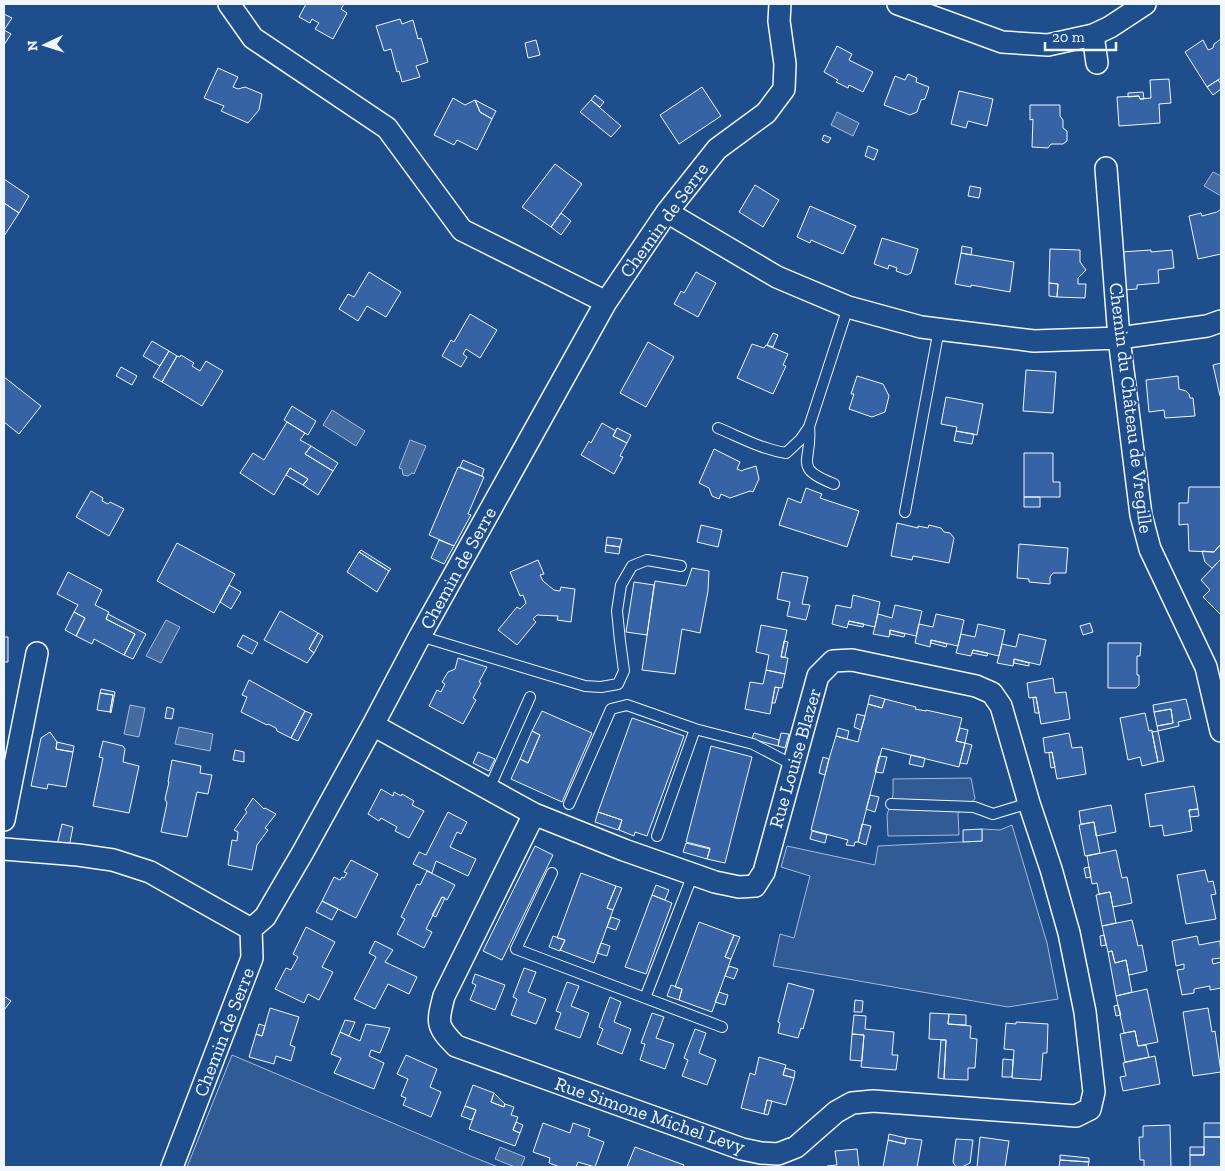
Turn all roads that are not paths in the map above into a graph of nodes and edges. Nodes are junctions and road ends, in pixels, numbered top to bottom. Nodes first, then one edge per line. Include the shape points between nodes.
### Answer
1 (229, 4) edge
2 (780, 4) edge
3 (898, 4) edge
4 (1145, 4) edge
5 (1093, 35) junction
6 (1096, 63) dead end
7 (1106, 168) dead end
8 (666, 212) junction
9 (606, 302) junction
10 (848, 308) junction
11 (1221, 321) edge
12 (938, 329) junction
13 (1119, 338) junction
14 (809, 427) junction
15 (718, 428) dead end
16 (834, 484) dead end
17 (905, 512) dead end
18 (681, 566) dead end
19 (420, 636) junction
20 (37, 653) dead end
21 (1214, 667) edge
22 (530, 697) dead end
23 (373, 725) junction
24 (695, 729) junction
25 (1221, 731) edge
26 (793, 765) junction
27 (489, 789) junction
28 (1029, 803) junction
29 (569, 804) dead end
30 (891, 804) dead end
31 (534, 814) junction
32 (4, 820) edge
33 (657, 836) dead end
34 (4, 849) edge
35 (552, 873) dead end
36 (693, 874) junction
37 (251, 929) junction
38 (646, 998) junction
39 (722, 1027) dead end
40 (1090, 1109) joint
41 (172, 1167) edge

1 - 9 street via 253,38 387,128 462,230
2 - 8 street, Chemin de Serre via 784,89 766,113 717,149
3 - 5 street via 1002,42 1048,45
4 - 5 street
5 - 6 street
7 - 13 street, Chemin du Château de Vregille
8 - 9 street, Chemin de Serre
8 - 10 street via 777,277
9 - 19 street, Chemin de Serre
10 - 12 street
10 - 14 lane
11 - 13 street via 1207,326
12 - 13 street via 1034,341
12 - 17 lane
13 - 21 street, Chemin du Château de Vregille via 1141,515 1150,549
14 - 15 lane via 786,453 759,446
14 - 16 lane via 806,464 810,472
18 - 19 lane via 647,560 632,566 621,585 617,611 624,671 618,684 585,686
19 - 23 street, Chemin de Serre
20 - 32 street
21 - 25 street, Chemin du Château de Vregille
22 - 27 lane
23 - 27 street, Rue Louise Blazer
23 - 37 street, Chemin de Serre via 265,917
24 - 26 lane via 753,744
24 - 29 lane via 626,705 611,709
24 - 33 lane
26 - 28 street, Rue Louise Blazer via 818,676 833,661 852,660 992,692 1001,706
26 - 36 street, Rue Louise Blazer via 764,872 755,886 739,888
27 - 31 street, Rue Louise Blazer
28 - 30 lane via 992,814 974,807
28 - 40 street, Rue Louise Blazer via 1051,869 1080,986 1094,1092
31 - 36 street, Rue Louise Blazer
31 - 40 street, Rue Simone Michel Levy via 444,996 438,1018 444,1034 456,1046 742,1149 761,1153 778,1154 796,1147 836,1112 852,1103 873,1101 1076,1116
34 - 37 street via 113,860 150,872
35 - 38 lane via 516,949
36 - 38 lane
37 - 41 street, Chemin de Serre via 252,958
38 - 39 lane

